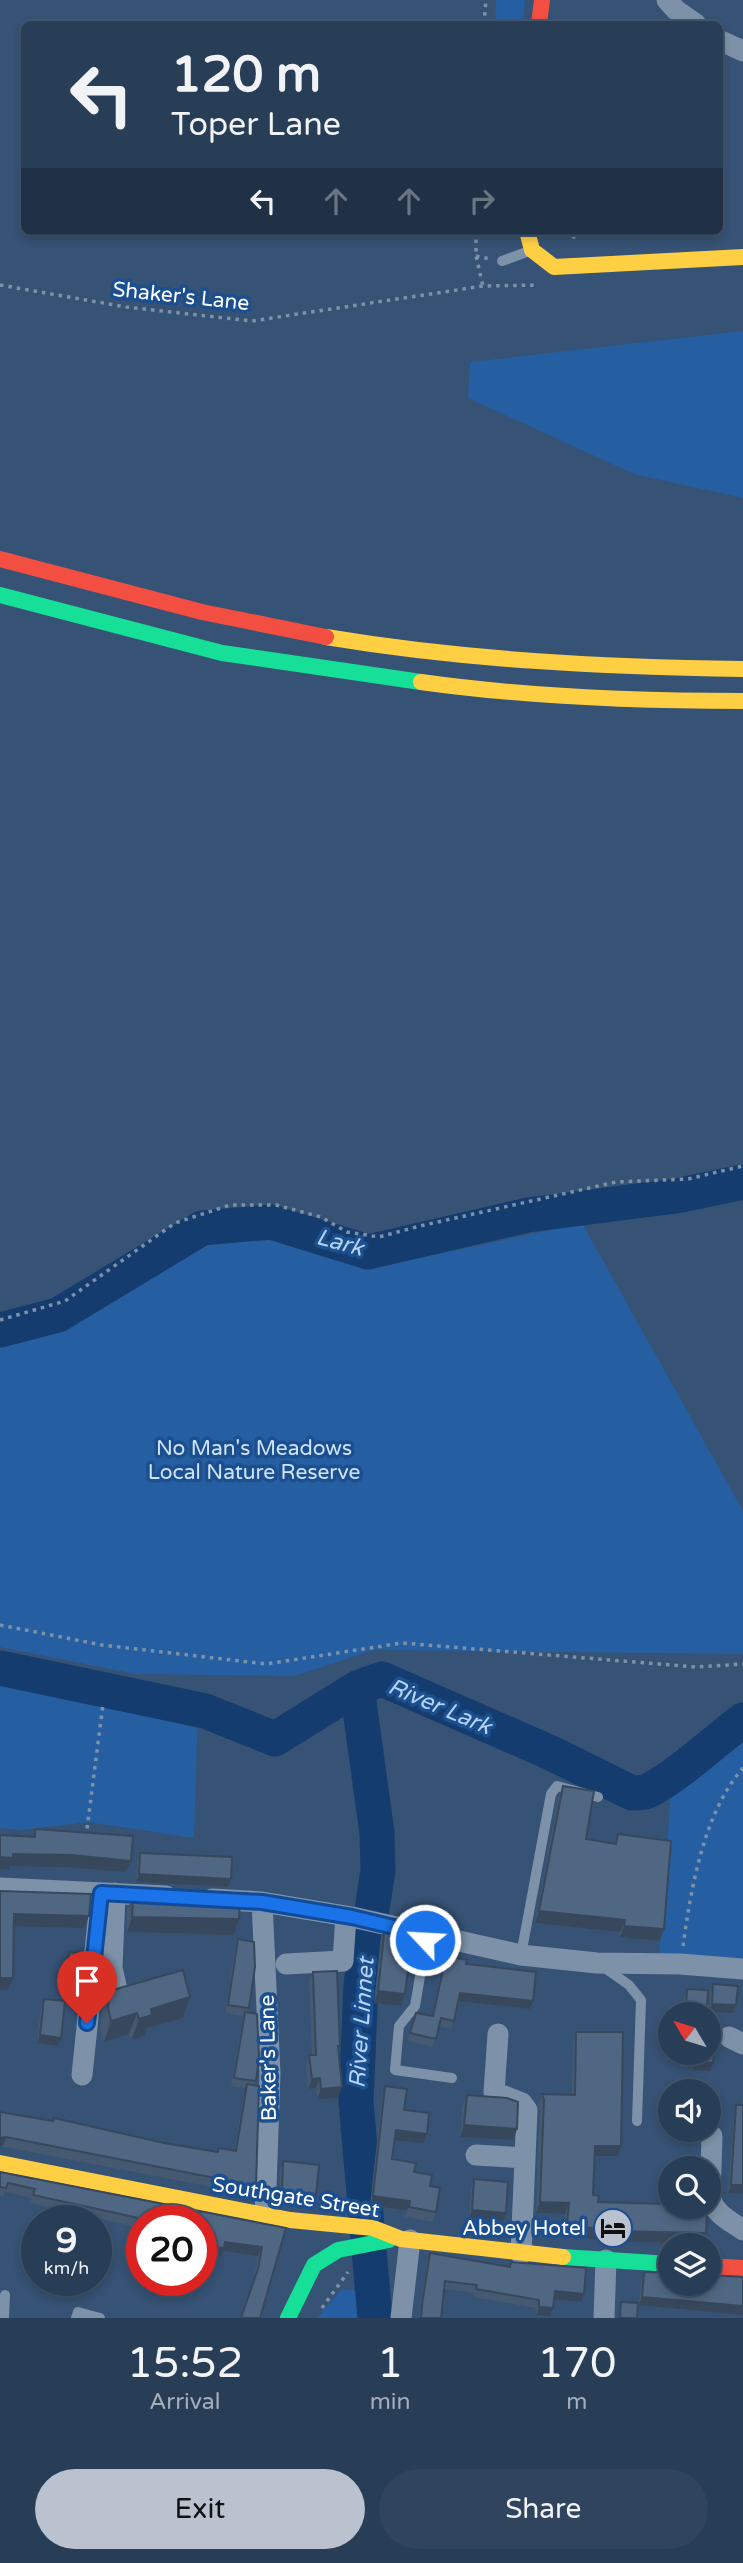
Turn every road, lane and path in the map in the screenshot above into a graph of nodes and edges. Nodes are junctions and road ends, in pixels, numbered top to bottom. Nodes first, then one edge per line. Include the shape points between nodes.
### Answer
1 (486, 0) edge
2 (542, 0) edge
3 (667, 0) edge
4 (484, 21) edge
5 (539, 21) edge
6 (692, 21) edge
7 (723, 42) edge
8 (743, 51) edge
9 (476, 235) edge
10 (528, 235) edge
11 (532, 250) junction
12 (743, 257) edge
13 (502, 261) dead end
14 (0, 285) edge
15 (0, 559) edge
16 (0, 595) edge
17 (711, 651) dead end
18 (634, 668) junction
19 (743, 669) edge
20 (650, 701) junction
21 (743, 701) edge
22 (708, 718) dead end
23 (743, 1166) edge
24 (0, 1320) edge
25 (0, 1625) edge
26 (743, 1664) edge
27 (103, 1704) dead end
28 (743, 1768) edge
29 (598, 1797) dead end
30 (85, 1845) edge
31 (0, 1888) edge
32 (108, 1893) junction
33 (262, 1902) junction
34 (349, 1916) junction
35 (427, 1935) junction
36 (520, 1955) junction
37 (597, 1963) junction
38 (286, 1964) dead end
39 (680, 1964) junction
40 (743, 1969) edge
41 (118, 1994) edge
42 (498, 2034) dead end
43 (82, 2075) dead end
44 (452, 2078) dead end
45 (637, 2121) dead end
46 (712, 2142) edge
47 (476, 2155) dead end
48 (525, 2158) junction
49 (0, 2163) edge
50 (265, 2215) junction
51 (290, 2220) junction
52 (743, 2230) edge
53 (367, 2235) junction
54 (406, 2239) junction
55 (521, 2254) junction
56 (606, 2260) junction
57 (658, 2263) edge
58 (353, 2264) dead end
59 (313, 2265) junction
60 (721, 2267) edge
61 (743, 2268) edge
62 (5, 2295) dead end
63 (320, 2309) dead end
64 (4, 2318) edge
65 (76, 2318) edge
66 (100, 2318) edge
67 (288, 2318) edge
68 (401, 2318) edge
69 (604, 2318) edge

1 - 4 path
2 - 5 main road
3 - 6 street
7 - 8 street
9 - 14 path, Shaker's Lane via 475,256 483,286 252,321 126,307
10 - 11 main road
11 - 12 main road via 554,267
11 - 13 lane
15 - 18 main road via 232,619 329,637 487,658
16 - 20 main road via 222,653 465,688
17 - 18 main road
18 - 19 main road
20 - 21 main road
20 - 22 main road
23 - 24 path via 688,1179 616,1182 379,1237 346,1232 321,1217 276,1205 230,1205 176,1223 65,1301
25 - 26 path via 102,1645 266,1664 402,1643 696,1667
27 - 30 path
28 - 39 path via 712,1821 690,1899
29 - 36 lane via 557,1786 551,1794
31 - 32 street
32 - 33 street
32 - 41 street via 111,1968
32 - 43 street
33 - 34 street
33 - 50 street, Baker's Lane via 270,2074
34 - 35 street
34 - 38 street via 343,1961
35 - 36 street
35 - 44 lane via 415,2006 399,2026 396,2070
36 - 37 street
37 - 39 street
37 - 45 lane via 629,1985 641,2000
39 - 40 street
42 - 48 street via 494,2092 522,2103 527,2110
46 - 52 street via 709,2198 720,2216
47 - 48 street
48 - 55 street
49 - 50 main road, Southgate Street
50 - 51 main road, Southgate Street
51 - 53 main road, Southgate Street
51 - 59 main road
53 - 54 main road, Southgate Street
53 - 59 main road
54 - 55 main road, Southgate Street
54 - 68 street
55 - 56 main road, Southgate Street
56 - 57 main road, Southgate Street
56 - 69 street
58 - 63 path
59 - 67 main road
60 - 61 main road
62 - 64 lane
65 - 66 lane via 78,2312

